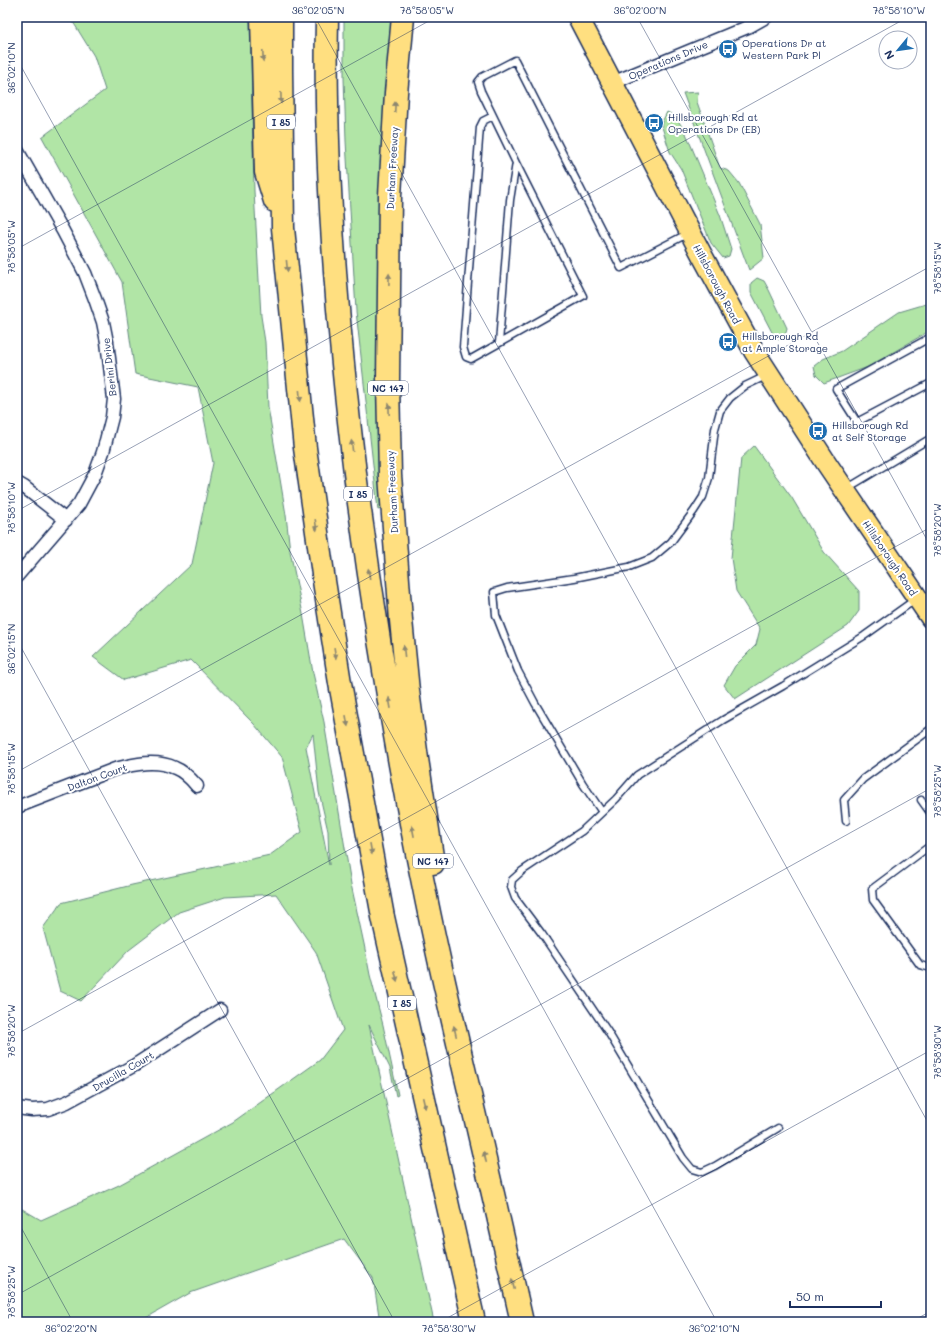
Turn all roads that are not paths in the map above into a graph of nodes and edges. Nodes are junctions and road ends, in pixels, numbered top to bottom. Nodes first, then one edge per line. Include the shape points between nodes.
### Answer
1 (262, 17) edge
2 (281, 17) edge
3 (327, 17) edge
4 (403, 17) edge
5 (578, 17) edge
6 (766, 17) edge
7 (612, 83) junction
8 (493, 116) junction
9 (17, 150) edge
10 (516, 163) junction
11 (283, 228) junction
12 (690, 232) junction
13 (931, 336) edge
14 (499, 343) junction
15 (769, 375) junction
16 (931, 383) edge
17 (931, 438) edge
18 (17, 483) edge
19 (845, 490) junction
20 (66, 520) junction
21 (17, 576) edge
22 (917, 598) junction
23 (931, 618) edge
24 (931, 729) edge
25 (197, 786) dead end
26 (920, 800) dead end
27 (17, 807) edge
28 (602, 812) junction
29 (931, 814) edge
30 (846, 821) dead end
31 (931, 844) edge
32 (440, 965) junction
33 (931, 968) edge
34 (220, 1010) dead end
35 (17, 1108) edge
36 (778, 1128) dead end
37 (931, 1318) edge
38 (474, 1322) edge
39 (522, 1322) edge
40 (925, 1322) edge

1 -> 11 highway via 266,172
2 -> 11 highway, I 85
32 -> 3 highway, I 85 via 386,683 352,448 332,241 327,117
32 -> 4 highway, Durham Freeway / NC 147 via 440,913 408,691 390,475 390,196
5 - 7 main road, Hillsborough Road
6 - 7 street, Operations Drive
7 - 12 main road, Hillsborough Road
8 - 10 lane
8 - 12 lane via 478,82 482,77 516,60 621,268
8 - 14 lane via 483,121 480,127 463,347 466,357 471,359
9 - 20 street, Berini Drive via 84,273 102,322 110,364 114,398 104,452 79,504
10 - 14 lane via 510,200
10 - 14 lane via 583,296
11 -> 38 highway, I 85 via 305,448 340,683 383,917
12 - 15 main road, Hillsborough Road via 730,310
13 - 16 lane via 836,389 857,422
15 - 19 main road, Hillsborough Road
15 - 28 lane via 745,386 730,398 720,412 715,429 709,478 703,497 671,542 652,558 629,567 494,592 496,615 518,671
17 - 19 lane
18 - 20 street
19 - 22 main road, Hillsborough Road
20 - 21 street, Berini Drive
22 - 23 main road, Hillsborough Road
22 - 28 lane via 864,636 637,775
24 - 30 lane via 863,779 844,800
25 - 27 street, Dalton Court via 176,768 157,764 131,765
26 - 29 lane
28 - 36 lane via 582,831 512,880 511,887 515,898 608,1032 692,1169 702,1172 715,1166
31 - 33 lane via 872,889 873,900 920,965
39 -> 32 highway, I 85
34 - 35 street, Drucilla Court via 135,1065 73,1099 48,1109
37 - 40 lane

